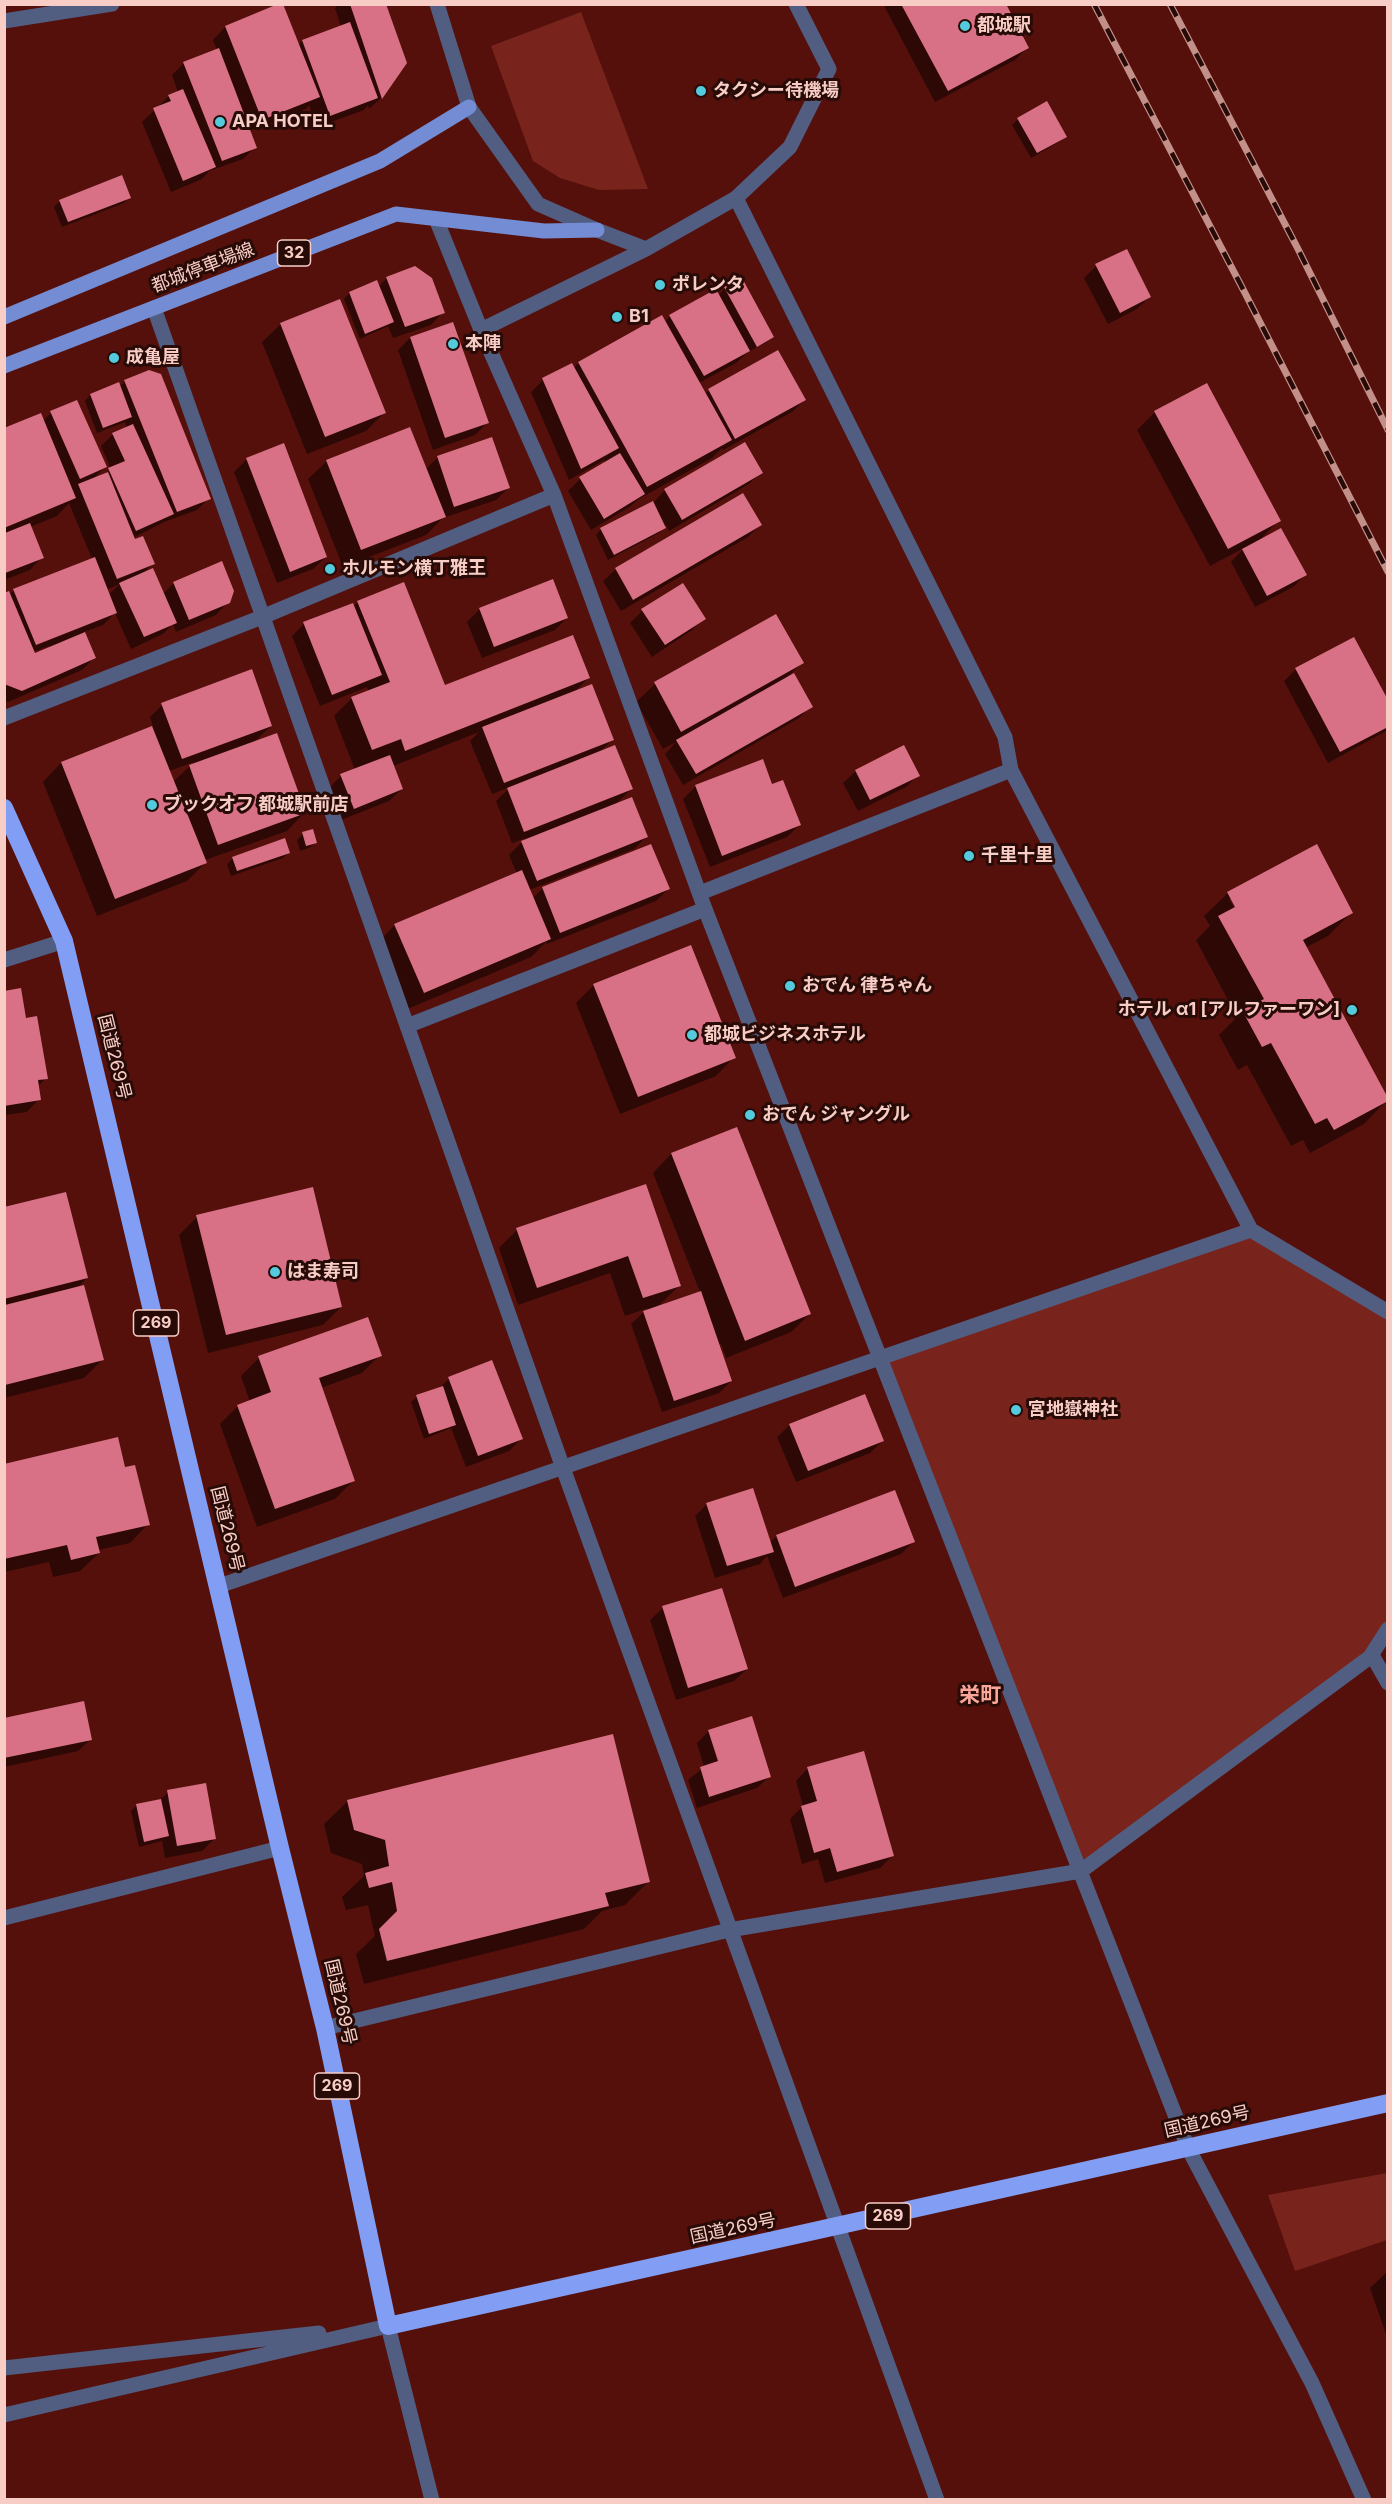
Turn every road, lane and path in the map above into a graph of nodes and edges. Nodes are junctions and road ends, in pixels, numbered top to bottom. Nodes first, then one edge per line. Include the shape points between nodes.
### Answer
1 (112, 4) edge
2 (437, 4) edge
3 (796, 4) edge
4 (4, 21) edge
5 (469, 107) junction
6 (736, 198) junction
7 (436, 219) junction
8 (597, 230) junction
9 (646, 249) junction
10 (154, 308) junction
11 (4, 317) edge
12 (481, 330) junction
13 (4, 366) edge
14 (554, 495) junction
15 (262, 617) junction
16 (4, 717) edge
17 (1011, 770) junction
18 (4, 807) edge
19 (700, 893) junction
20 (705, 909) junction
21 (64, 941) junction
22 (4, 960) edge
23 (407, 1026) junction
24 (1251, 1230) junction
25 (1388, 1312) edge
26 (881, 1357) junction
27 (563, 1468) junction
28 (219, 1586) junction
29 (1388, 1629) edge
30 (1372, 1655) junction
31 (1388, 1683) edge
32 (280, 1848) junction
33 (1081, 1871) junction
34 (4, 1918) edge
35 (729, 1930) junction
36 (325, 2028) junction
37 (1388, 2103) edge
38 (1188, 2148) junction
39 (840, 2227) junction
40 (388, 2326) junction
41 (4, 2368) edge
42 (4, 2415) edge
43 (432, 2499) edge
44 (937, 2499) edge
45 (1364, 2499) edge

1 - 4 street
2 - 5 street
3 - 6 street via 829,69 790,147
5 - 8 street via 538,204
5 - 11 main road, 都城停車場線 via 380,161
6 - 9 street
6 - 17 street via 1005,737
7 - 8 main road, 都城停車場線 / 32 via 544,231
7 - 10 main road, 都城停車場線 / 32 via 396,214
7 - 12 street
8 - 9 street
9 - 12 street
10 - 13 main road, 都城停車場線 / 32
10 - 15 street
12 - 14 street
14 - 15 street
14 - 19 street
15 - 16 street
15 - 23 street
17 - 19 street
17 - 24 street
18 - 21 highway, 国道269号 / 269
19 - 20 street
20 - 23 street
20 - 26 street
21 - 22 street
21 - 28 highway, 国道269号 / 269
23 - 27 street
24 - 25 street
24 - 26 street
26 - 27 street
26 - 33 street
27 - 28 street
27 - 35 street
28 - 32 highway, 国道269号 / 269
29 - 30 street
30 - 31 street
30 - 33 street
32 - 34 street
32 - 36 highway, 国道269号 / 269
33 - 35 street
33 - 38 street
35 - 36 street
35 - 39 street
36 - 40 highway, 国道269号 / 269
37 - 38 highway, 国道269号 / 269
38 - 39 highway, 国道269号 / 269
38 - 45 street via 1312,2383
39 - 40 highway, 国道269号 / 269
39 - 44 street
40 - 41 street
40 - 42 street
40 - 43 street

